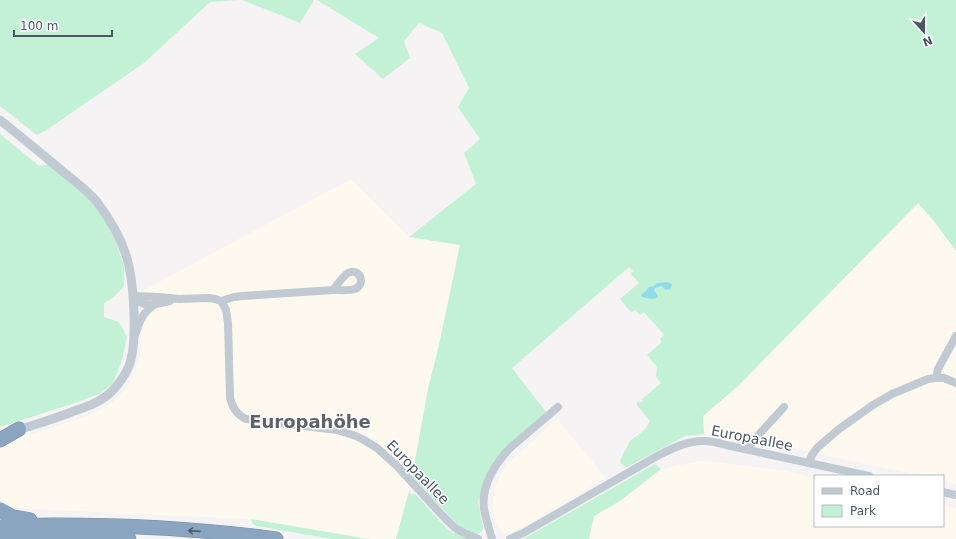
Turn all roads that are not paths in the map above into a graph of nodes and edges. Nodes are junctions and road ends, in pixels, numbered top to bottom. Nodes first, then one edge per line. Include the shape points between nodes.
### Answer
1 (0, 120) edge
2 (333, 290) dead end
3 (133, 296) junction
4 (179, 299) junction
5 (220, 301) junction
6 (156, 304) junction
7 (956, 336) edge
8 (133, 341) junction
9 (936, 378) junction
10 (956, 383) edge
11 (558, 407) dead end
12 (784, 407) dead end
13 (19, 429) junction
14 (0, 435) edge
15 (0, 440) edge
16 (748, 449) junction
17 (808, 463) junction
18 (864, 475) edge
19 (944, 492) edge
20 (956, 495) edge
21 (0, 510) edge
22 (54, 525) junction
23 (0, 527) edge
24 (0, 539) edge
25 (129, 539) edge
26 (276, 539) edge
27 (478, 539) edge
28 (492, 539) edge
29 (510, 539) edge

1 - 3 street via 79,185 100,206 124,251
2 - 5 street via 243,296
3 - 4 street
3 - 6 street via 142,304
3 - 8 street
4 - 5 street via 208,298
4 - 6 street
5 - 27 street, Europaallee via 226,310 228,323 230,398 240,416 246,419 337,430 360,438 377,448 397,466 455,528
6 - 8 street via 142,316
7 - 9 street via 938,369
8 - 13 street via 131,359 124,376 107,396 96,403
9 - 10 street
9 - 17 street via 910,386 868,408 817,448
11 - 28 street via 510,448 492,472 488,481 484,509
12 - 16 street
13 - 14 street
13 - 15 highway
16 - 17 street, Europaallee
16 - 29 street, Europaallee via 705,441 678,445
17 - 18 street, Europaallee
19 - 20 street
21 - 22 highway via 13,517
22 - 23 highway
26 -> 22 highway via 147,527
24 - 25 highway

